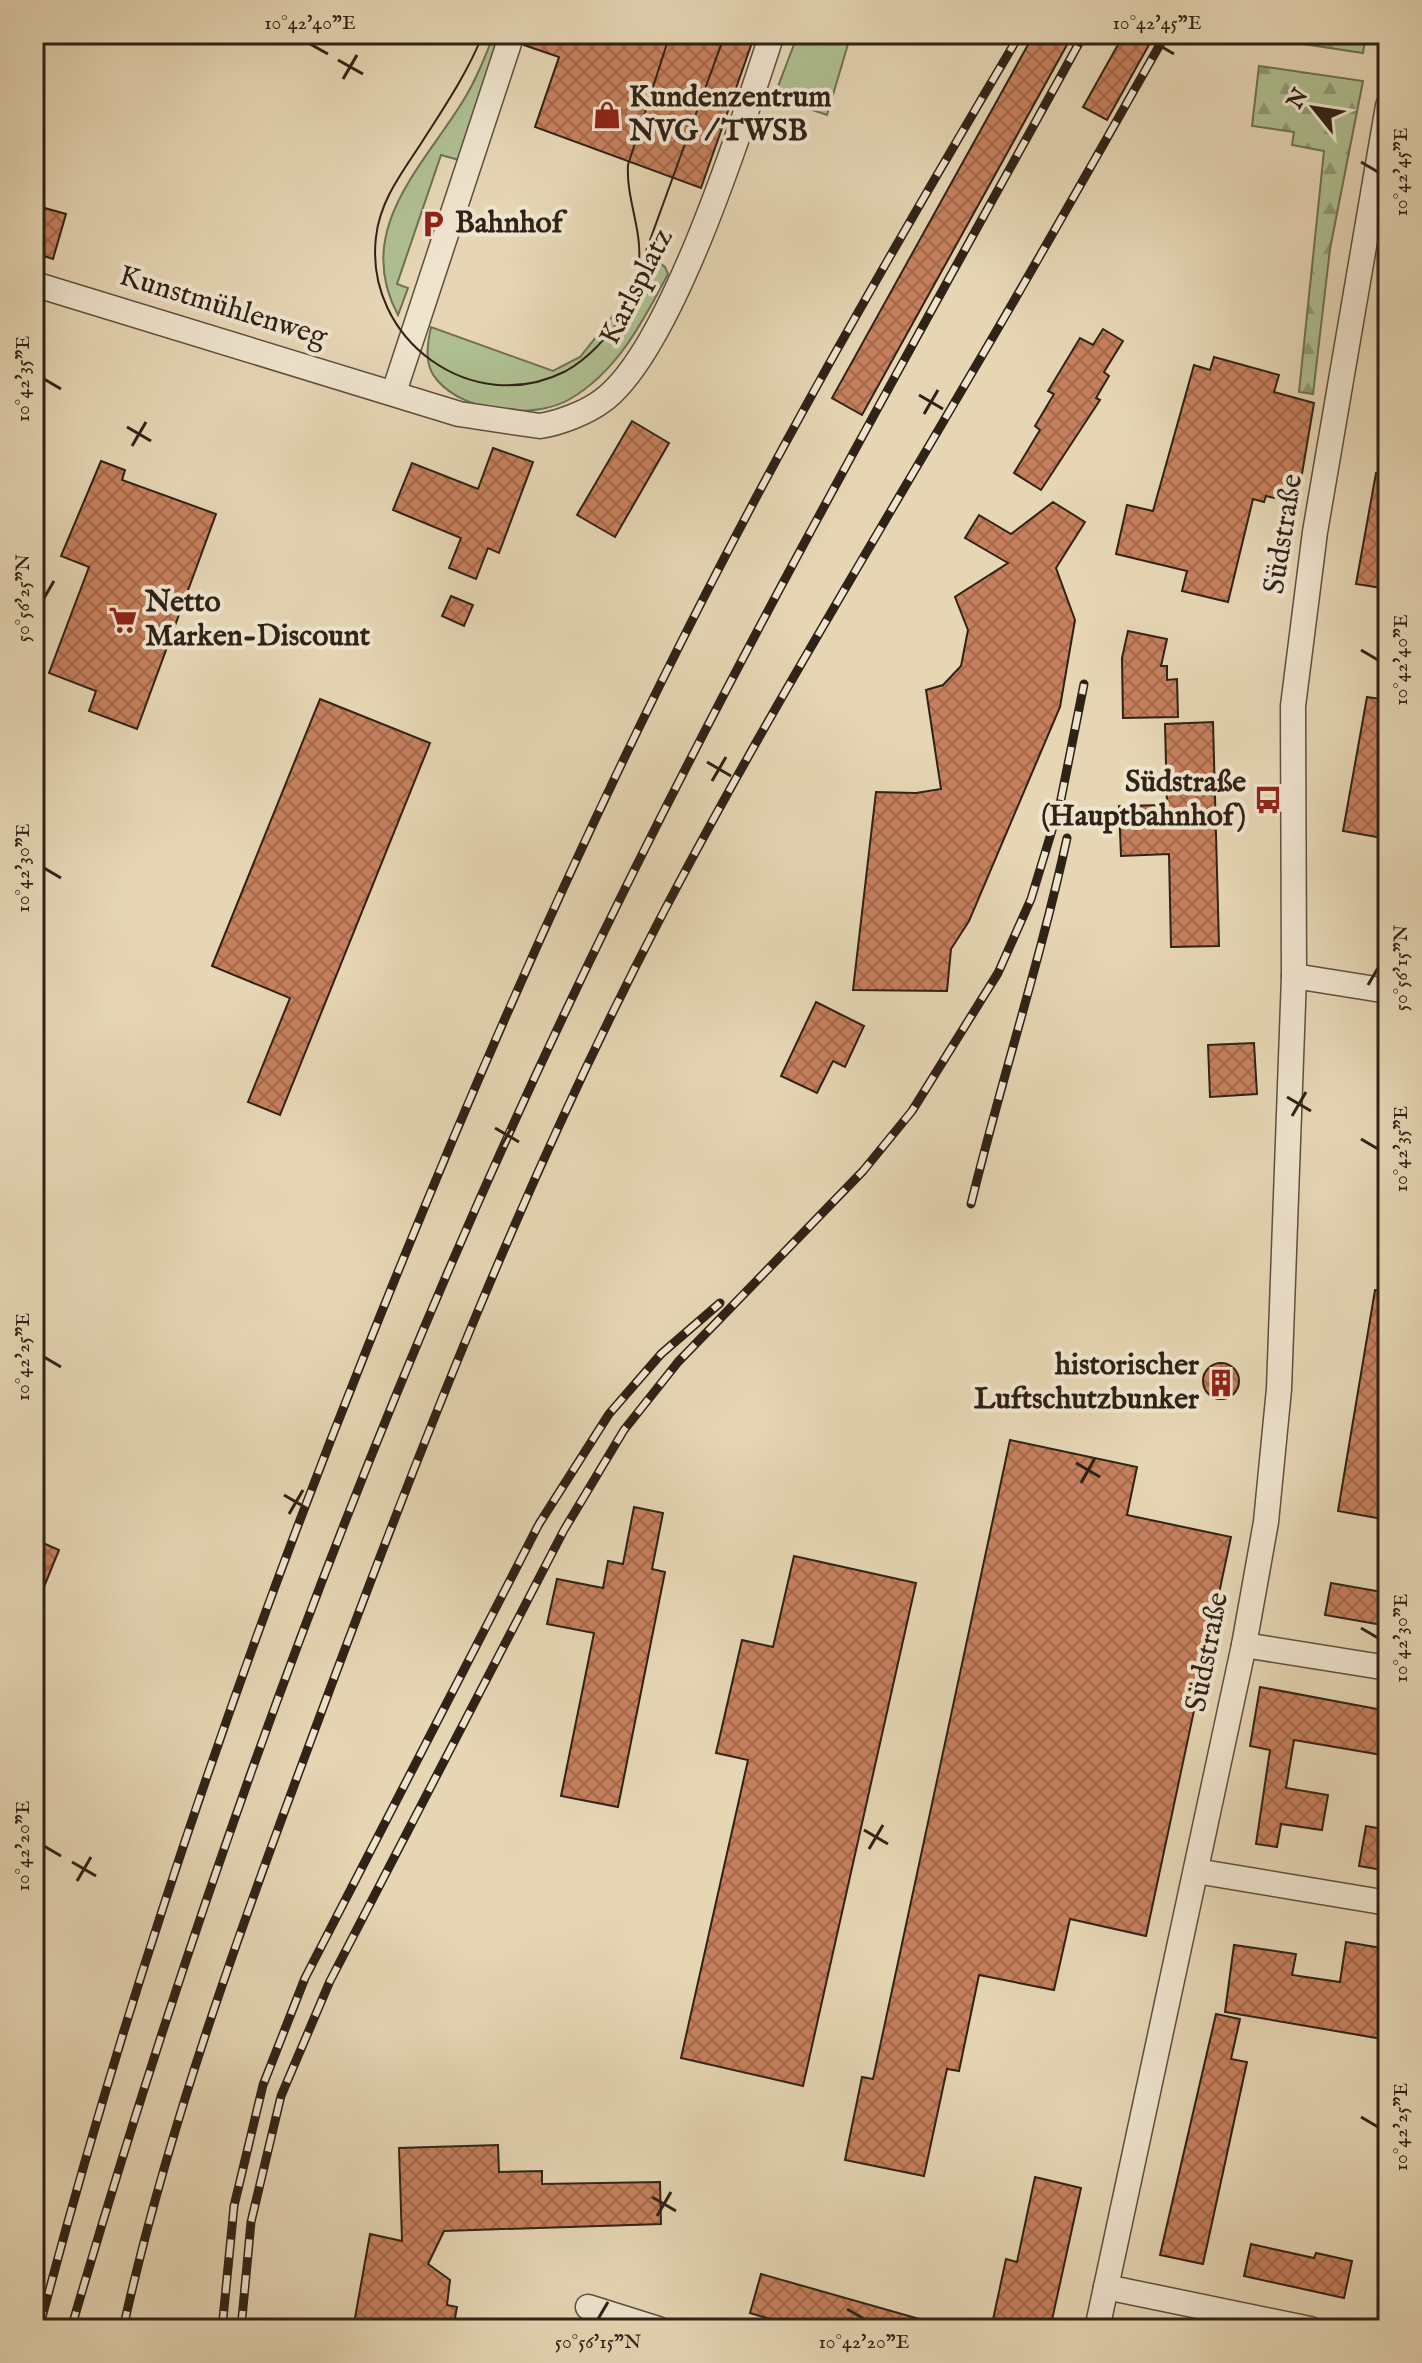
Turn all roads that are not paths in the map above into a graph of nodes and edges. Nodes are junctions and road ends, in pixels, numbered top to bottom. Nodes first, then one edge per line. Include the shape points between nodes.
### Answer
1 (512, 34) edge
2 (772, 34) edge
3 (1388, 106) edge
4 (34, 284) edge
5 (394, 392) junction
6 (1294, 976) junction
7 (1388, 991) edge
8 (1244, 1645) junction
9 (1388, 1668) edge
10 (1196, 1871) junction
11 (1388, 1903) edge
12 (1106, 2287) junction
13 (588, 2307) dead end
14 (658, 2329) edge
15 (1097, 2329) edge
16 (1310, 2329) edge

1 - 5 street
2 - 5 street, Karlsplatz via 700,234 655,335 602,402 540,426 459,414
3 - 6 street, Südstraße via 1297,655 1291,764
4 - 5 street, Kunstmühlenweg
6 - 7 street
6 - 8 street, Südstraße via 1279,1389 1266,1522
8 - 9 street
8 - 10 street, Südstraße
10 - 11 street
10 - 12 street, Südstraße
12 - 15 street, Südstraße
12 - 16 street
13 - 14 street

